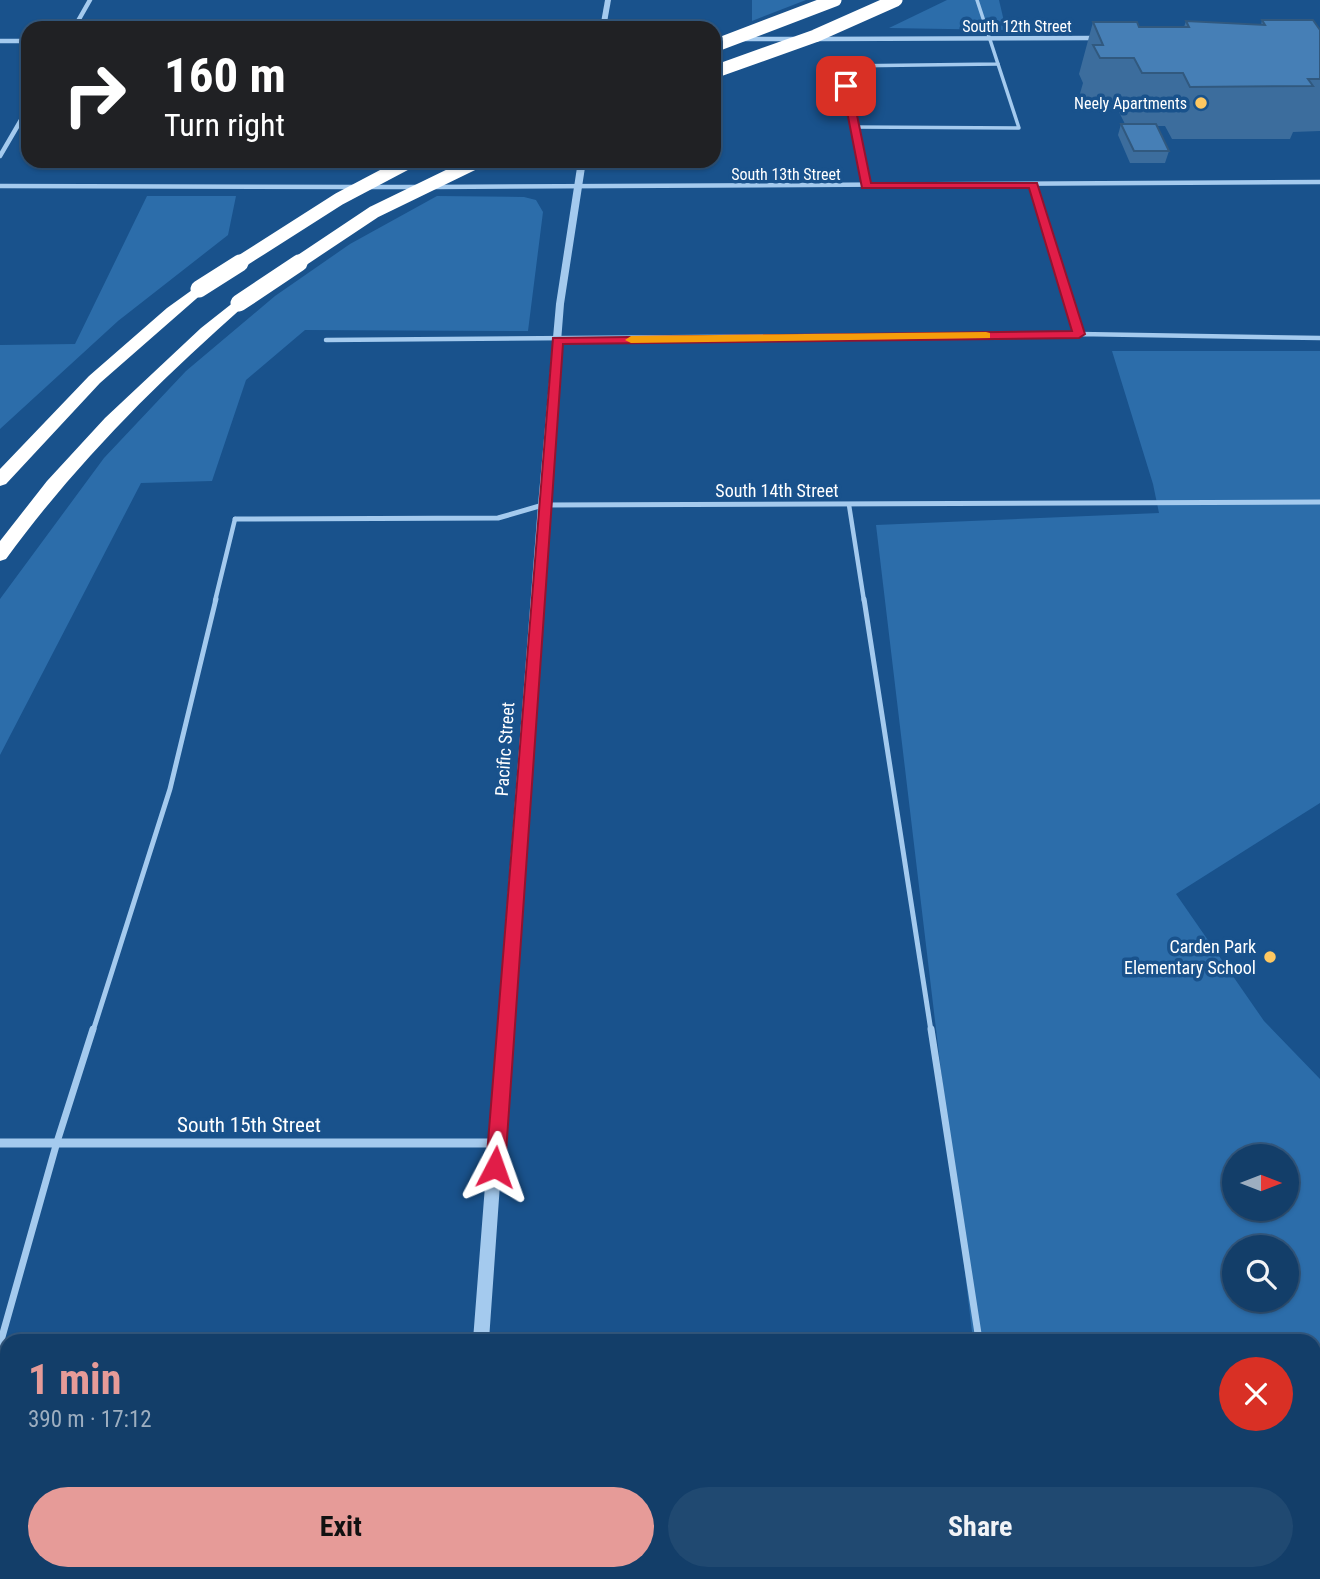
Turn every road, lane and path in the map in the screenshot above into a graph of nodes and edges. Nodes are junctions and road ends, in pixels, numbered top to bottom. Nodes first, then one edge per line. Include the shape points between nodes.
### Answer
1 (90, 0) edge
2 (608, 0) edge
3 (835, 0) edge
4 (896, 0) edge
5 (977, 0) edge
6 (78, 21) edge
7 (604, 21) edge
8 (990, 38) junction
9 (1099, 38) edge
10 (721, 39) edge
11 (0, 41) edge
12 (21, 41) edge
13 (721, 43) edge
14 (998, 64) junction
15 (721, 70) edge
16 (21, 120) edge
17 (854, 127) junction
18 (0, 156) edge
19 (398, 168) edge
20 (464, 168) edge
21 (581, 168) edge
22 (1320, 182) edge
23 (1033, 185) junction
24 (0, 186) edge
25 (866, 186) junction
26 (578, 187) junction
27 (1079, 334) junction
28 (1320, 338) edge
29 (326, 340) dead end
30 (557, 341) junction
31 (0, 480) edge
32 (1320, 502) edge
33 (543, 505) junction
34 (849, 505) junction
35 (235, 519) joint
36 (0, 554) edge
37 (57, 1142) junction
38 (0, 1143) edge
39 (497, 1143) junction
40 (3, 1334) edge
41 (481, 1334) edge
42 (978, 1334) edge

1 - 6 street
2 - 7 street
3 - 13 highway, bridge
4 - 15 highway, bridge via 815,36
5 - 8 lane
8 - 9 street, South 12th Street
8 - 10 street, South 12th Street
8 - 14 lane
11 - 12 street
14 - 17 lane via 843,66
14 - 17 lane via 1019,128
16 - 18 street
17 - 25 lane
19 - 31 highway, bridge via 339,199 199,289 111,362
20 - 36 highway, bridge via 374,212 239,303 157,374 80,454
21 - 26 street, Pacific Street
22 - 23 street, South 13th Street
23 - 25 street, South 13th Street
23 - 27 street
24 - 26 street, South 13th Street
25 - 26 street, South 13th Street
26 - 30 street, Pacific Street
27 - 28 lane
27 - 30 lane
29 - 30 lane
30 - 33 street, Pacific Street
32 - 34 street, South 14th Street
33 - 34 street, South 14th Street
33 - 35 street, South 14th Street via 498,518
33 - 39 street, Pacific Street
34 - 42 lane
35 - 37 lane via 170,789
37 - 38 street, South 15th Street
37 - 39 street, South 15th Street
37 - 40 lane
39 - 41 street, Pacific Street

